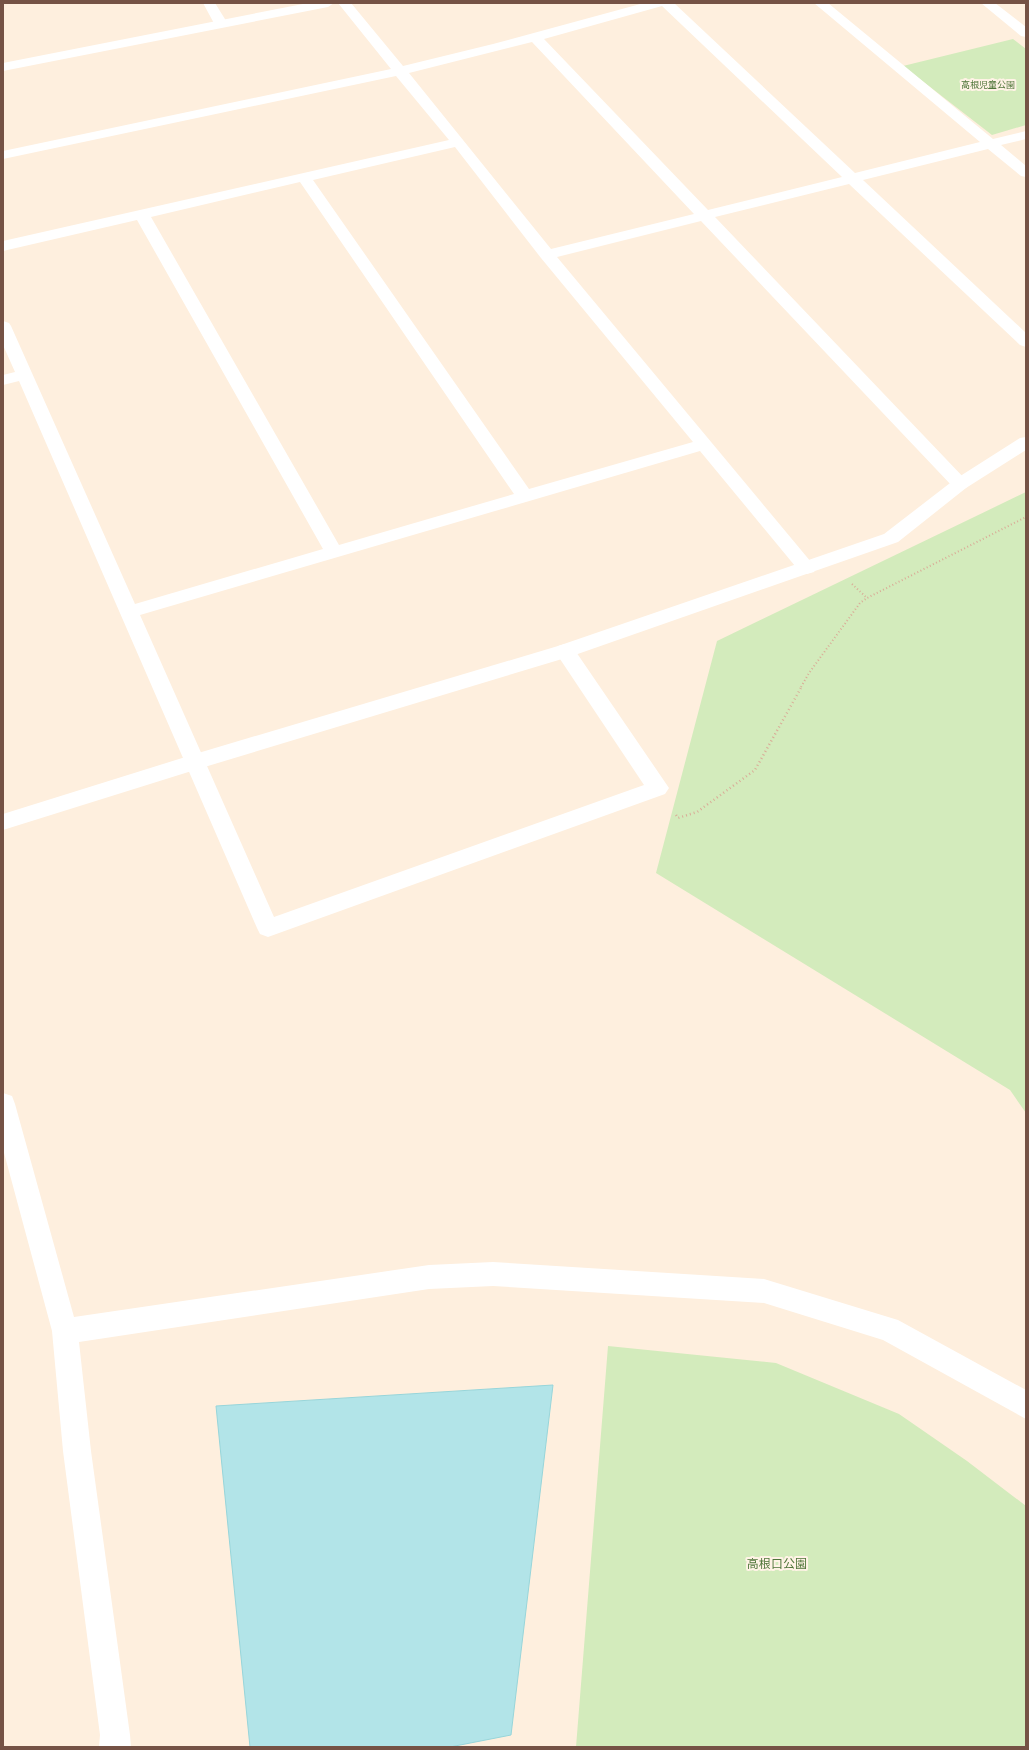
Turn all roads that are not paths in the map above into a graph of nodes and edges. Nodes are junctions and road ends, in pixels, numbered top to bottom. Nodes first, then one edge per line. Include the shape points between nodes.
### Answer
1 (209, 3) edge
2 (328, 3) edge
3 (344, 3) edge
4 (658, 3) edge
5 (666, 3) edge
6 (820, 3) edge
7 (987, 3) edge
8 (221, 24) junction
9 (1026, 33) edge
10 (536, 38) junction
11 (3, 68) edge
12 (399, 71) junction
13 (1026, 135) edge
14 (458, 142) junction
15 (990, 144) junction
16 (3, 155) edge
17 (1026, 173) edge
18 (304, 177) junction
19 (852, 178) junction
20 (142, 215) junction
21 (705, 216) junction
22 (3, 246) edge
23 (547, 255) junction
24 (3, 326) edge
25 (1026, 342) edge
26 (24, 375) junction
27 (3, 380) edge
28 (1026, 442) edge
29 (705, 444) junction
30 (960, 484) junction
31 (525, 497) junction
32 (334, 553) junction
33 (807, 568) junction
34 (129, 612) junction
35 (564, 651) junction
36 (195, 762) junction
37 (3, 822) edge
38 (3, 1104) edge
39 (64, 1331) junction
40 (1026, 1405) edge
41 (115, 1747) edge

1 - 8 street
2 - 8 street
3 - 12 street
4 - 10 street
5 - 19 street
6 - 15 street
7 - 9 street
8 - 11 street
10 - 12 street
10 - 21 street
12 - 14 street
12 - 16 street
13 - 15 street
14 - 18 street
14 - 23 street
15 - 17 street
15 - 19 street
18 - 20 street
18 - 31 street
19 - 21 street
19 - 25 street
20 - 22 street
20 - 32 street
21 - 23 street
21 - 30 street
23 - 29 street
24 - 26 street
26 - 27 street
26 - 34 street
28 - 30 street
29 - 31 street
29 - 33 street
30 - 33 street via 891,538
31 - 32 street
32 - 34 street
33 - 35 street
34 - 36 street
35 - 36 street
35 - 36 street via 658,788 268,928
36 - 37 street
38 - 39 street
39 - 40 street via 429,1277 493,1274 764,1291 888,1329
39 - 41 street

